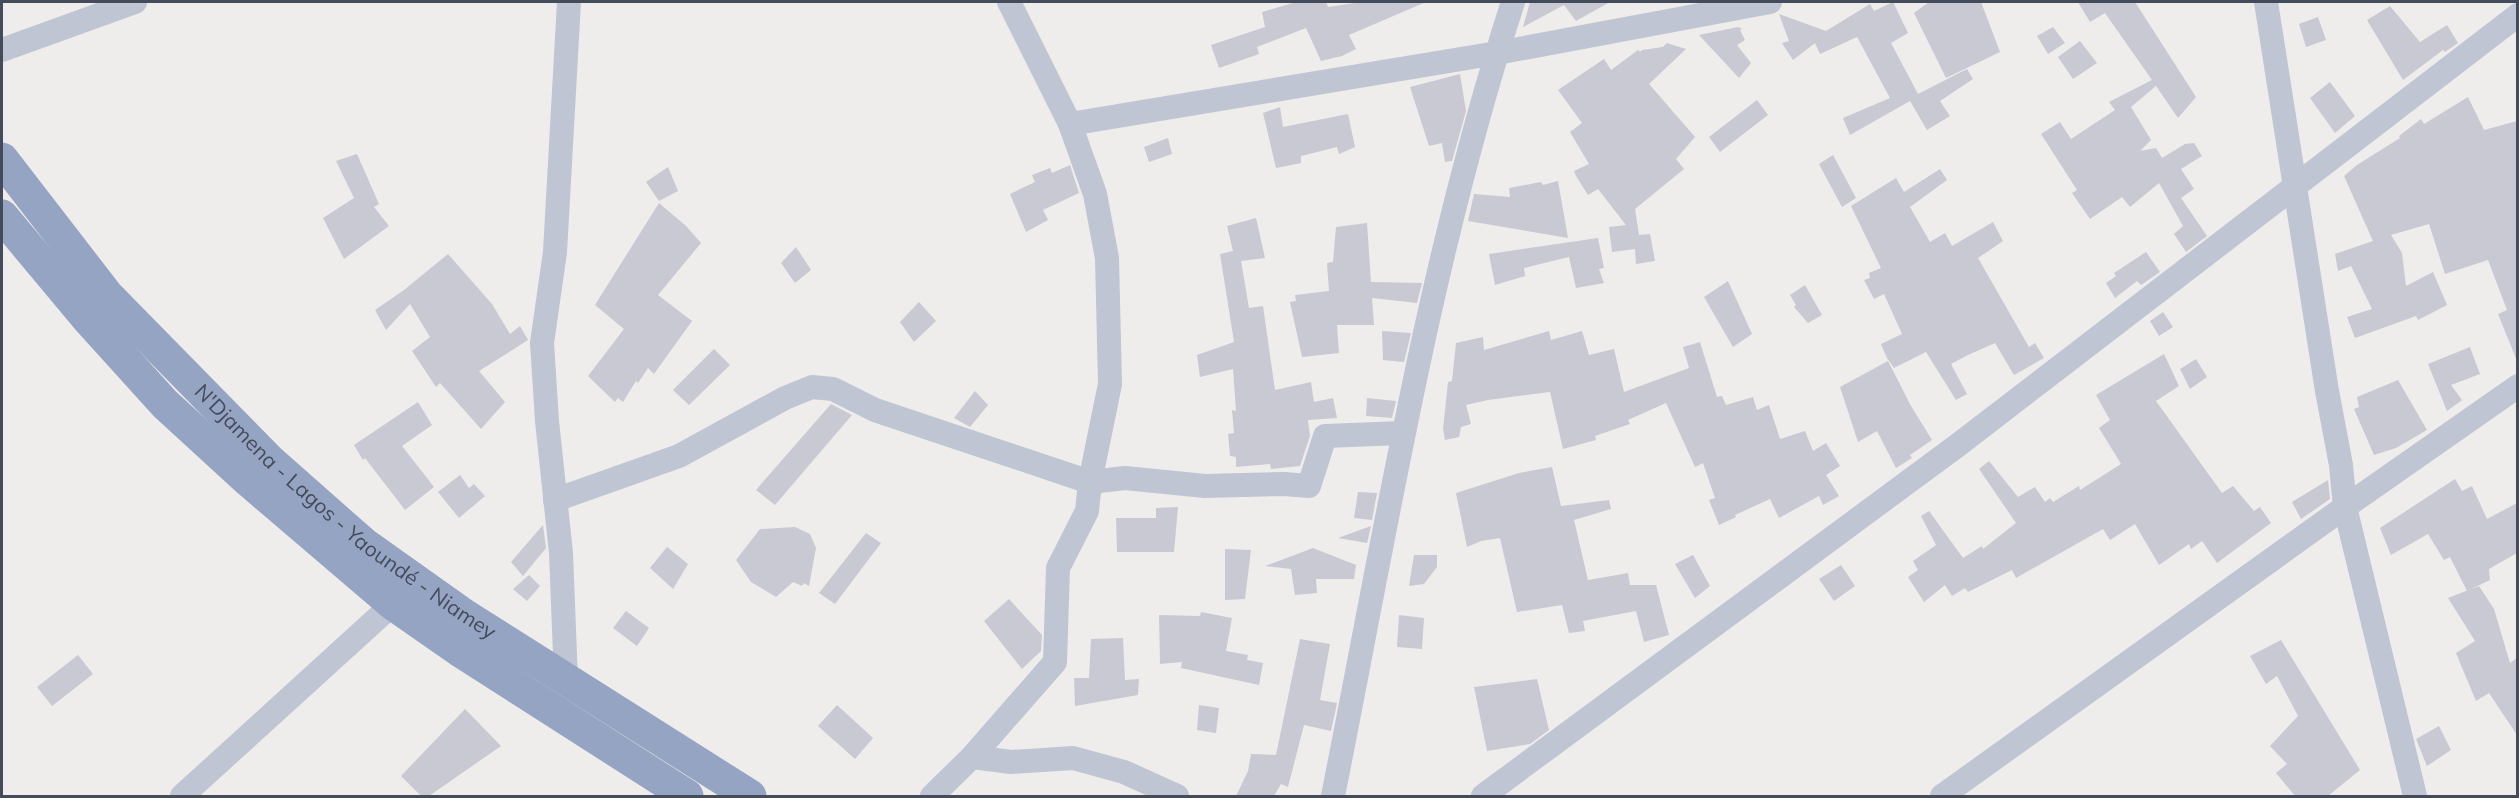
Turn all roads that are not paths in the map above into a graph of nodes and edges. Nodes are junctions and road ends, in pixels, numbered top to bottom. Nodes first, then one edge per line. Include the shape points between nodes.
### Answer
1 (135, 2) edge
2 (569, 2) edge
3 (1009, 2) edge
4 (1513, 2) edge
5 (1770, 2) edge
6 (2266, 2) edge
7 (2517, 15) edge
8 (2, 50) edge
9 (1497, 53) junction
10 (1070, 124) junction
11 (2, 159) edge
12 (2297, 187) junction
13 (2, 216) edge
14 (2517, 386) edge
15 (1402, 433) junction
16 (1090, 482) junction
17 (555, 500) junction
18 (2345, 507) junction
19 (393, 604) junction
20 (566, 680) junction
21 (972, 757) junction
22 (182, 796) edge
23 (687, 796) edge
24 (750, 796) edge
25 (932, 796) edge
26 (1177, 796) edge
27 (1333, 796) edge
28 (1483, 796) edge
29 (1942, 796) edge
30 (2415, 796) edge

1 - 8 street
2 - 17 street via 555,252 543,343
3 - 10 street
4 - 9 street
5 - 9 street
6 - 12 street
7 - 12 street
9 - 10 street
9 - 15 street via 1450,218
10 - 16 street via 1095,194 1107,258 1110,384
11 - 20 highway, N'Djamena - Lagos - Yaoundé - Niamey via 107,296 271,462 364,544 464,615
12 - 18 street
12 - 28 street via 1959,445
13 - 19 highway, N'Djamena - Lagos - Yaoundé - Niamey via 165,404
14 - 18 street
15 - 16 street via 1325,436 1309,486 1206,486 1125,478
15 - 27 street
16 - 17 street via 875,410 833,389 812,387 679,456
16 - 21 street via 1087,511 1058,568 1055,662
17 - 20 street
18 - 29 street
18 - 30 street
19 - 22 street
19 - 23 highway, N'Djamena - Lagos - Yaoundé - Niamey
20 - 24 highway, N'Djamena - Lagos - Yaoundé - Niamey
21 - 25 street
21 - 26 street via 1011,762 1073,758 1124,772

